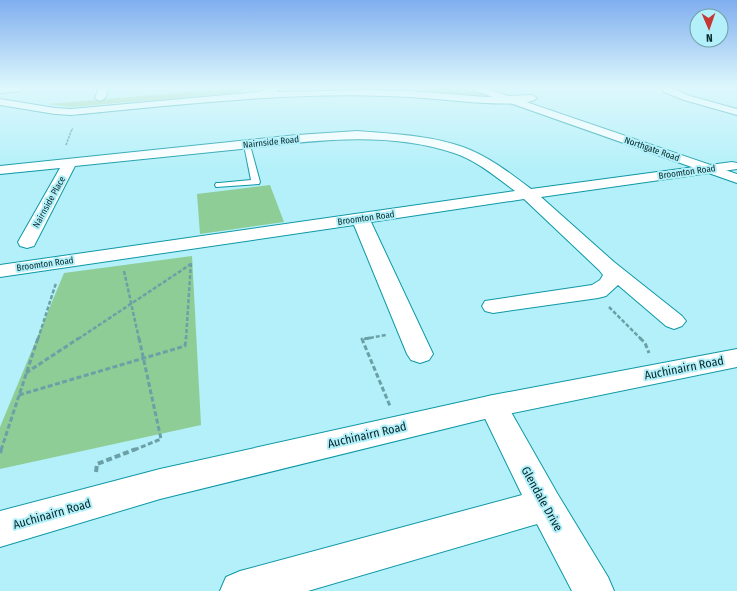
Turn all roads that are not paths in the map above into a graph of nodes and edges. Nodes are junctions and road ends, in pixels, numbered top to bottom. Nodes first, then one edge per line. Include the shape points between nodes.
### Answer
1 (554, 116) edge
2 (581, 116) edge
3 (247, 144) junction
4 (64, 164) junction
5 (709, 169) junction
6 (0, 170) edge
7 (735, 171) edge
8 (219, 185) dead end
9 (528, 194) junction
10 (360, 218) junction
11 (28, 242) dead end
12 (607, 266) junction
13 (0, 271) edge
14 (493, 306) dead end
15 (674, 321) dead end
16 (420, 354) dead end
17 (737, 358) edge
18 (493, 406) junction
19 (545, 505) junction
20 (0, 529) edge
21 (240, 591) edge
22 (594, 591) edge

1 - 5 street, Northgate Road
2 - 7 street, Northgate Road
3 - 4 street, Nairnside Road
3 - 8 lane via 256,182
3 - 9 street, Nairnside Road via 357,135 413,139 459,150 494,168
4 - 6 street, Nairnside Road
4 - 11 street, Nairnside Place
5 - 7 street, Broomton Road
5 - 9 street, Broomton Road
9 - 10 street, Broomton Road
9 - 12 street, Nairnside Road
10 - 13 street, Broomton Road
10 - 16 street
12 - 14 street via 613,275 608,284 598,291
12 - 15 street, Nairnside Road
17 - 18 street, Auchinairn Road
18 - 19 street, Glendale Drive
18 - 20 street, Auchinairn Road via 160,484
19 - 21 street
19 - 22 street, Glendale Drive

